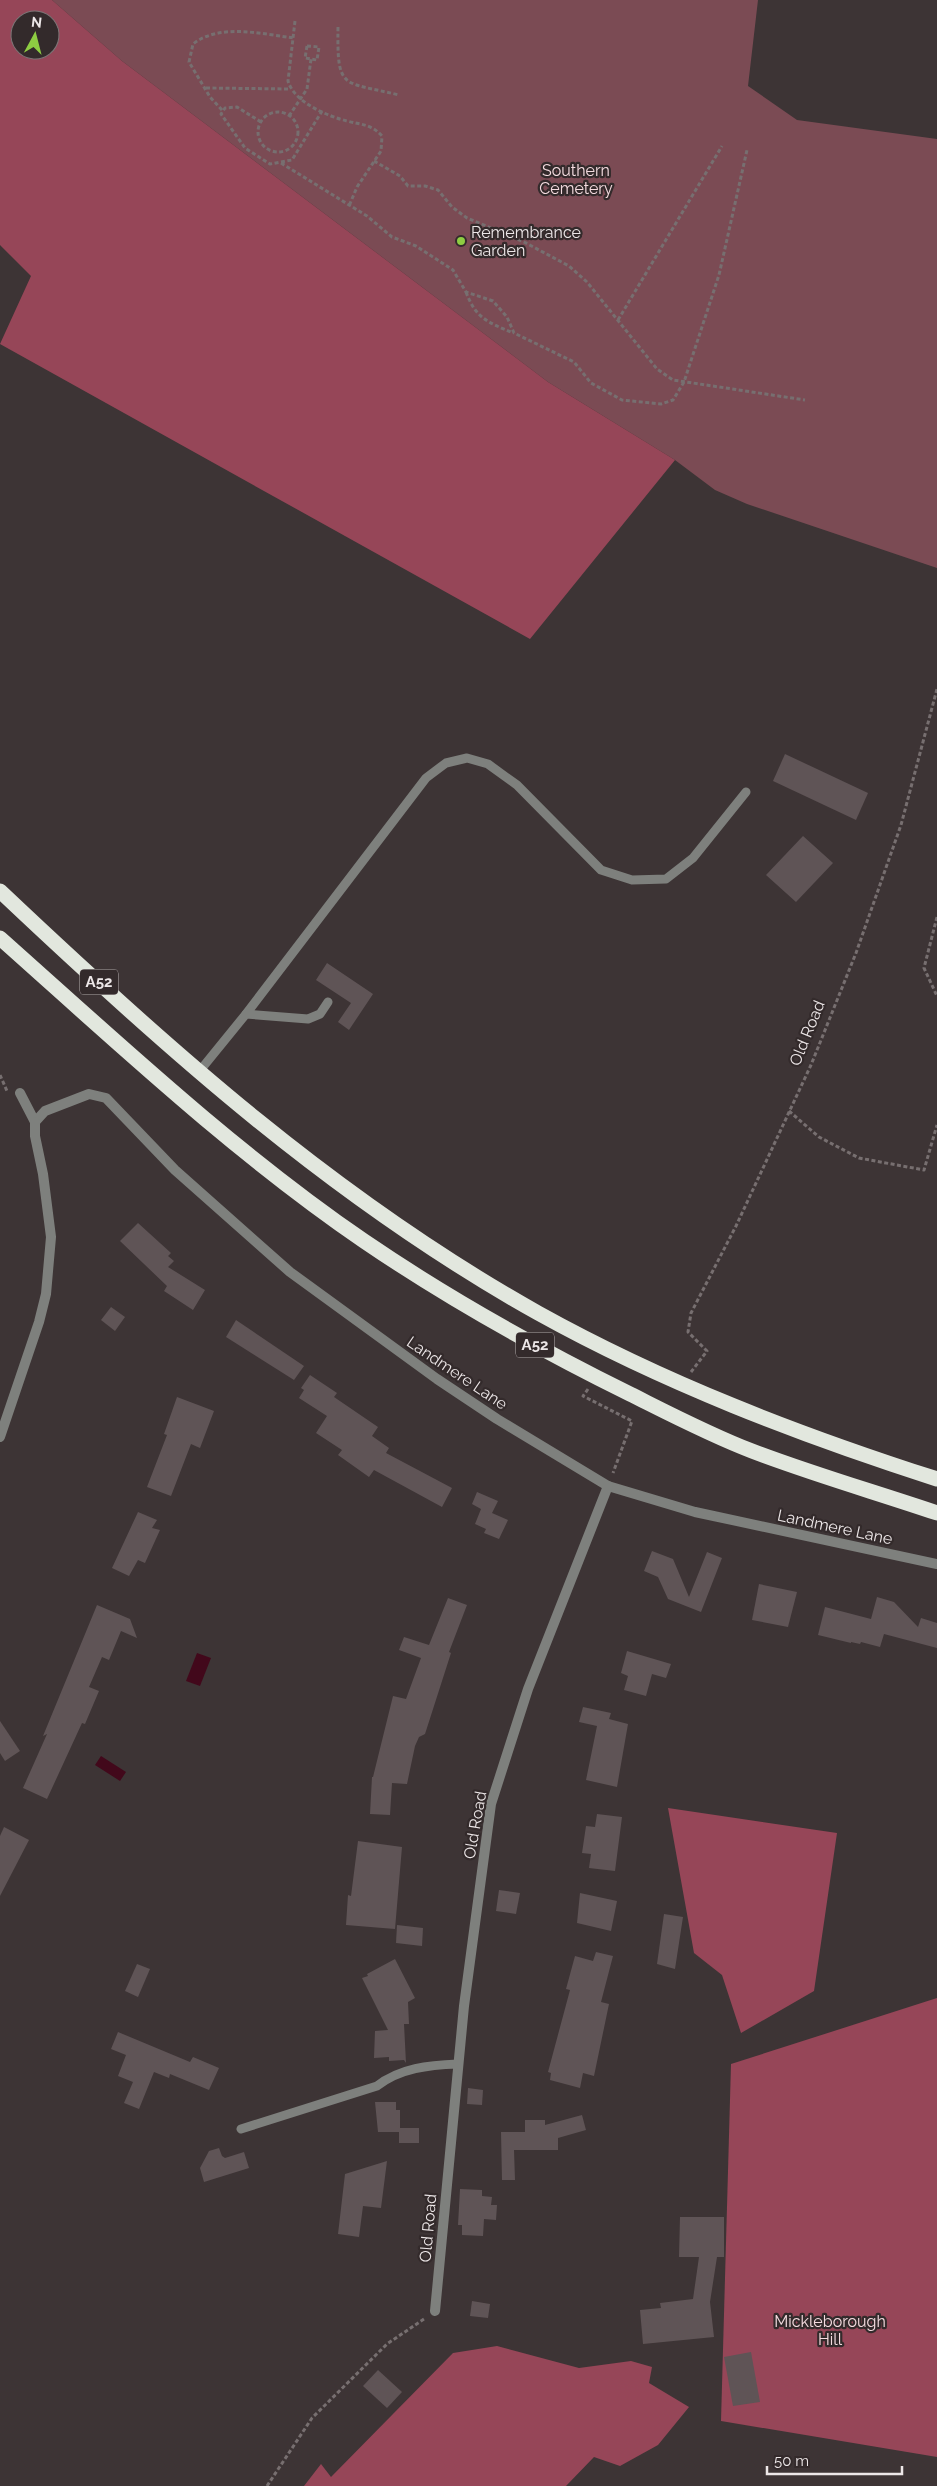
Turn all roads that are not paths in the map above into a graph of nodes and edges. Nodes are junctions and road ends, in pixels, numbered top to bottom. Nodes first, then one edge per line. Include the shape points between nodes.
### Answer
1 (746, 792) dead end
2 (0, 891) edge
3 (0, 938) edge
4 (328, 1002) dead end
5 (246, 1014) junction
6 (198, 1073) junction
7 (20, 1093) dead end
8 (35, 1122) junction
9 (0, 1437) edge
10 (937, 1479) edge
11 (608, 1486) junction
12 (937, 1513) edge
13 (937, 1564) edge
14 (458, 2064) junction
15 (241, 2129) dead end
16 (435, 2311) road end

1 - 5 lane via 693,858 666,879 632,880 602,870 517,785 488,764 467,758 446,763 426,778
2 - 6 highway, A52
3 - 12 highway, A52 via 177,1096 263,1166 364,1241 450,1295 524,1340 597,1378 751,1450
4 - 5 lane via 320,1014 308,1019
5 - 6 lane
6 - 10 highway, A52 via 281,1141 383,1215 537,1312 692,1388 780,1424
7 - 8 street
8 - 9 street via 51,1237 44,1305
8 - 11 street, Landmere Lane via 45,1111 89,1094 106,1098 175,1170 290,1272 437,1379
11 - 13 street, Landmere Lane via 695,1512
11 - 14 street, Old Road via 528,1689 491,1804
14 - 15 lane via 429,2064 390,2076 377,2086
14 - 16 street, Old Road

